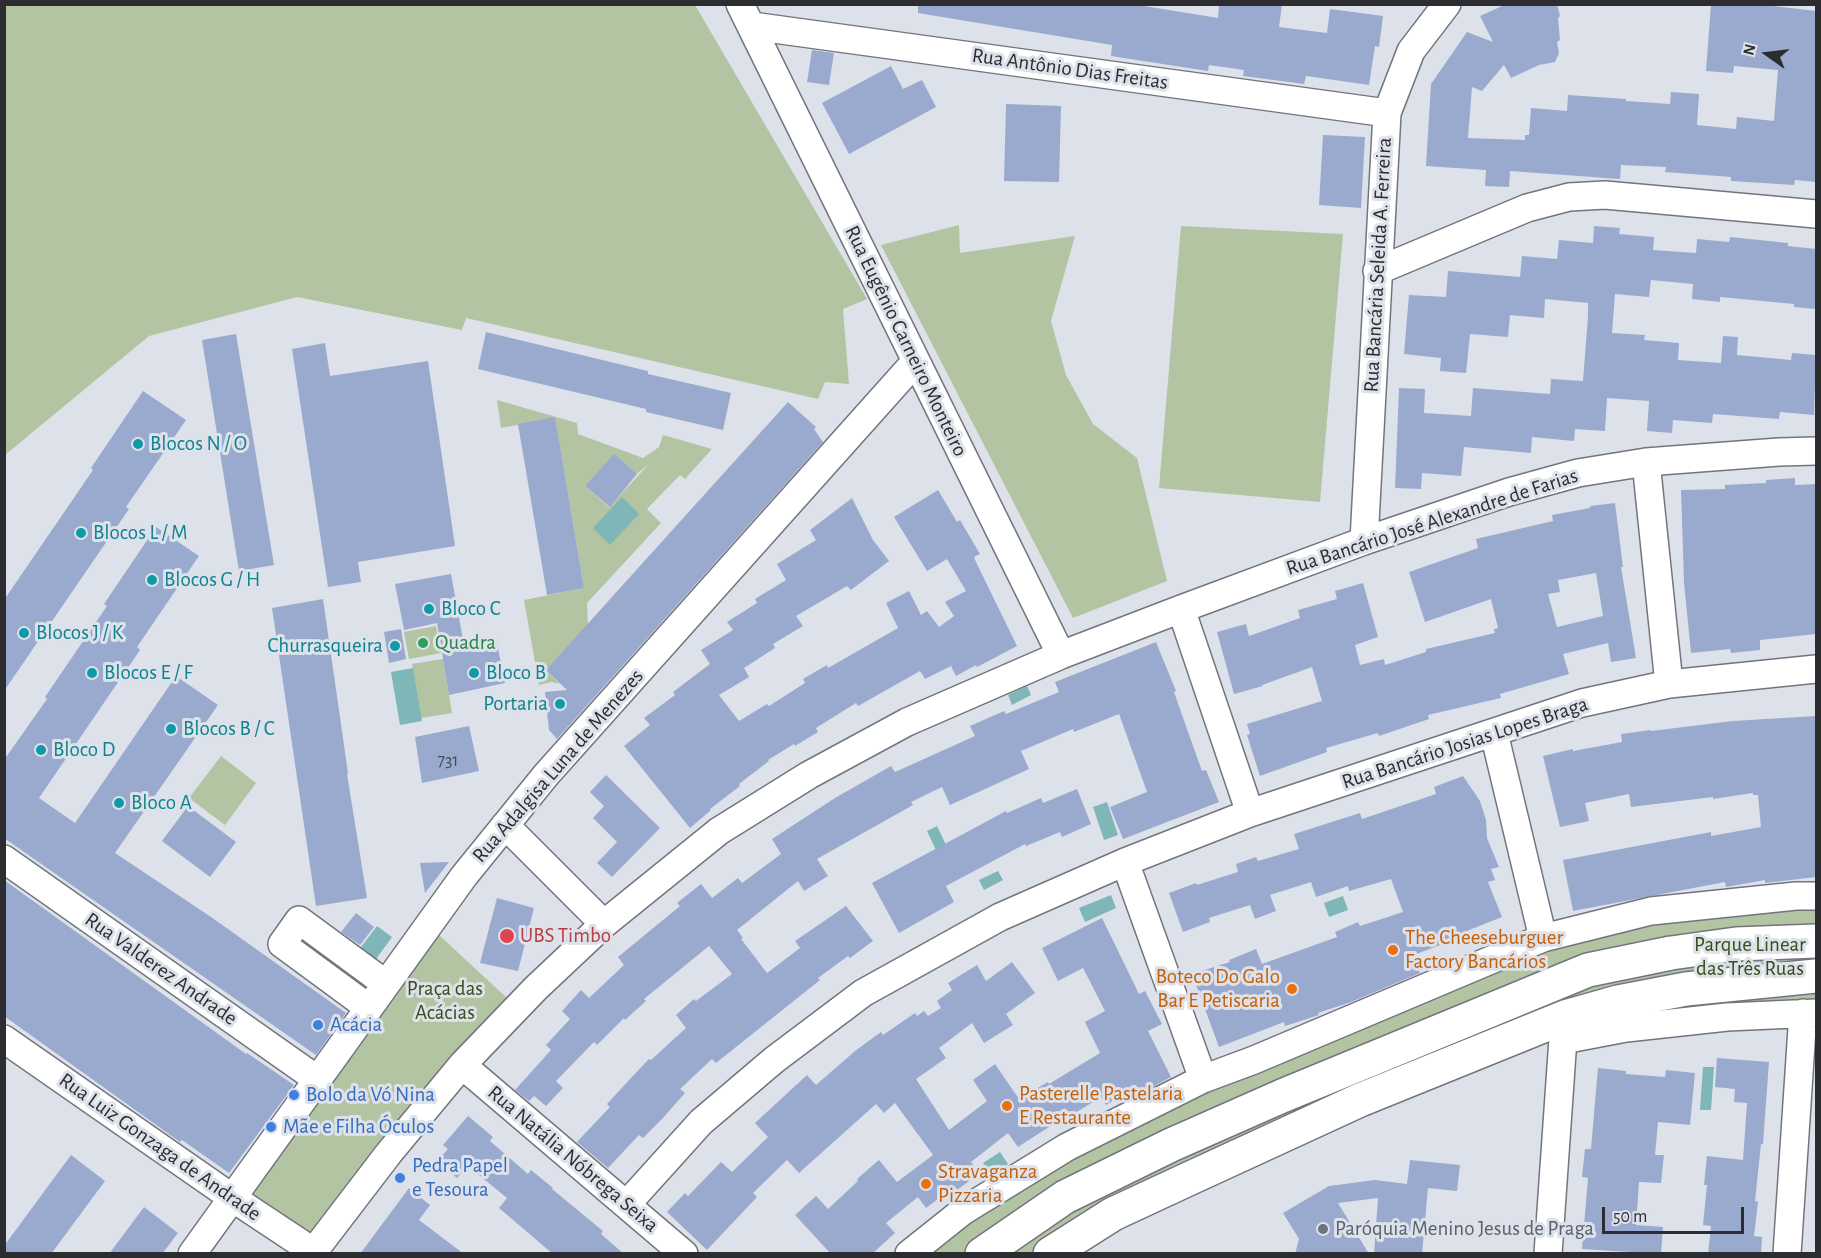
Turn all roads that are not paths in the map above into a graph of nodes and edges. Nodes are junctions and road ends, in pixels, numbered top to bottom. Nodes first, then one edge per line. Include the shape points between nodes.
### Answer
1 (1447, 4) edge
2 (746, 15) edge
3 (1387, 113) junction
4 (1816, 214) edge
5 (1377, 271) junction
6 (916, 360) junction
7 (1816, 451) edge
8 (1646, 462) junction
9 (1364, 542) junction
10 (1181, 609) junction
11 (1061, 655) junction
12 (1816, 669) edge
13 (1669, 684) junction
14 (1494, 733) junction
15 (1250, 813) junction
16 (505, 825) junction
17 (4, 859) edge
18 (1125, 862) junction
19 (1816, 896) edge
20 (604, 924) junction
21 (1543, 938) junction
22 (1816, 940) edge
23 (1816, 976) edge
24 (386, 984) junction
25 (369, 1008) junction
26 (1810, 1013) edge
27 (1564, 1029) junction
28 (4, 1039) edge
29 (462, 1065) junction
30 (1203, 1079) junction
31 (318, 1080) junction
32 (231, 1197) junction
33 (627, 1204) junction
34 (316, 1252) edge
35 (192, 1254) edge
36 (684, 1254) edge
37 (909, 1254) edge
38 (982, 1254) edge
39 (1050, 1254) edge
40 (1548, 1254) edge
41 (1787, 1254) edge

1 - 3 street, Rua Bancária Seleida A. Ferreira via 1411,51
2 - 3 street, Rua Antônio Dias Freitas
2 - 6 street, Rua Eugênio Carneiro Monteiro
3 - 5 street, Rua Bancária Seleida A. Ferreira
4 - 5 street via 1605,195 1569,197 1527,208
5 - 9 street, Rua Bancária Seleida A. Ferreira
6 - 11 street, Rua Eugênio Carneiro Monteiro
6 - 16 street, Rua Adalgisa Luna de Menezes
7 - 8 street, Rua Bancário José Alexandre de Farias
8 - 9 street, Rua Bancário José Alexandre de Farias via 1578,472
8 - 13 street
9 - 10 street, Rua Bancário José Alexandre de Farias
10 - 11 street, Rua Bancário José Alexandre de Farias
10 - 15 street
11 - 20 street, Rua Bancário José Alexandre de Farias via 907,722 809,774 719,831
12 - 13 street, Rua Bancário Josias Lopes Braga
13 - 14 street, Rua Bancário Josias Lopes Braga via 1582,703
14 - 15 street, Rua Bancário Josias Lopes Braga
14 - 21 street
15 - 18 street, Rua Bancário Josias Lopes Braga
16 - 20 street
16 - 24 street, Rua Adalgisa Luna de Menezes
17 - 31 street, Rua Valderez Andrade
18 - 30 street
18 - 33 street, Rua Bancário Josias Lopes Braga via 1000,917 863,993 774,1060 701,1122
19 - 21 street via 1651,911
20 - 29 street, Rua Bancário José Alexandre de Farias
21 - 30 street
22 - 38 main road via 1671,953 1588,970 1172,1145 1065,1197
23 - 27 main road via 1686,989 1618,1002
24 - 25 street, Rua Adalgisa Luna de Menezes
24 - 25 street via 299,920 282,944
25 - 31 street, Rua Adalgisa Luna de Menezes
26 - 27 street
26 - 41 street
27 - 39 main road via 1360,1100 1113,1214
27 - 40 street
28 - 32 street, Rua Luiz Gonzaga de Andrade
29 - 33 street, Rua Natália Nóbrega Seixa
29 - 34 street, Rua Bancário José Alexandre de Farias via 389,1153
30 - 37 street via 1066,1147 963,1211
31 - 32 street, Rua Adalgisa Luna de Menezes
32 - 34 street, Rua Luiz Gonzaga de Andrade
32 - 35 street, Rua Adalgisa Luna de Menezes
33 - 36 street, Rua Natália Nóbrega Seixa

